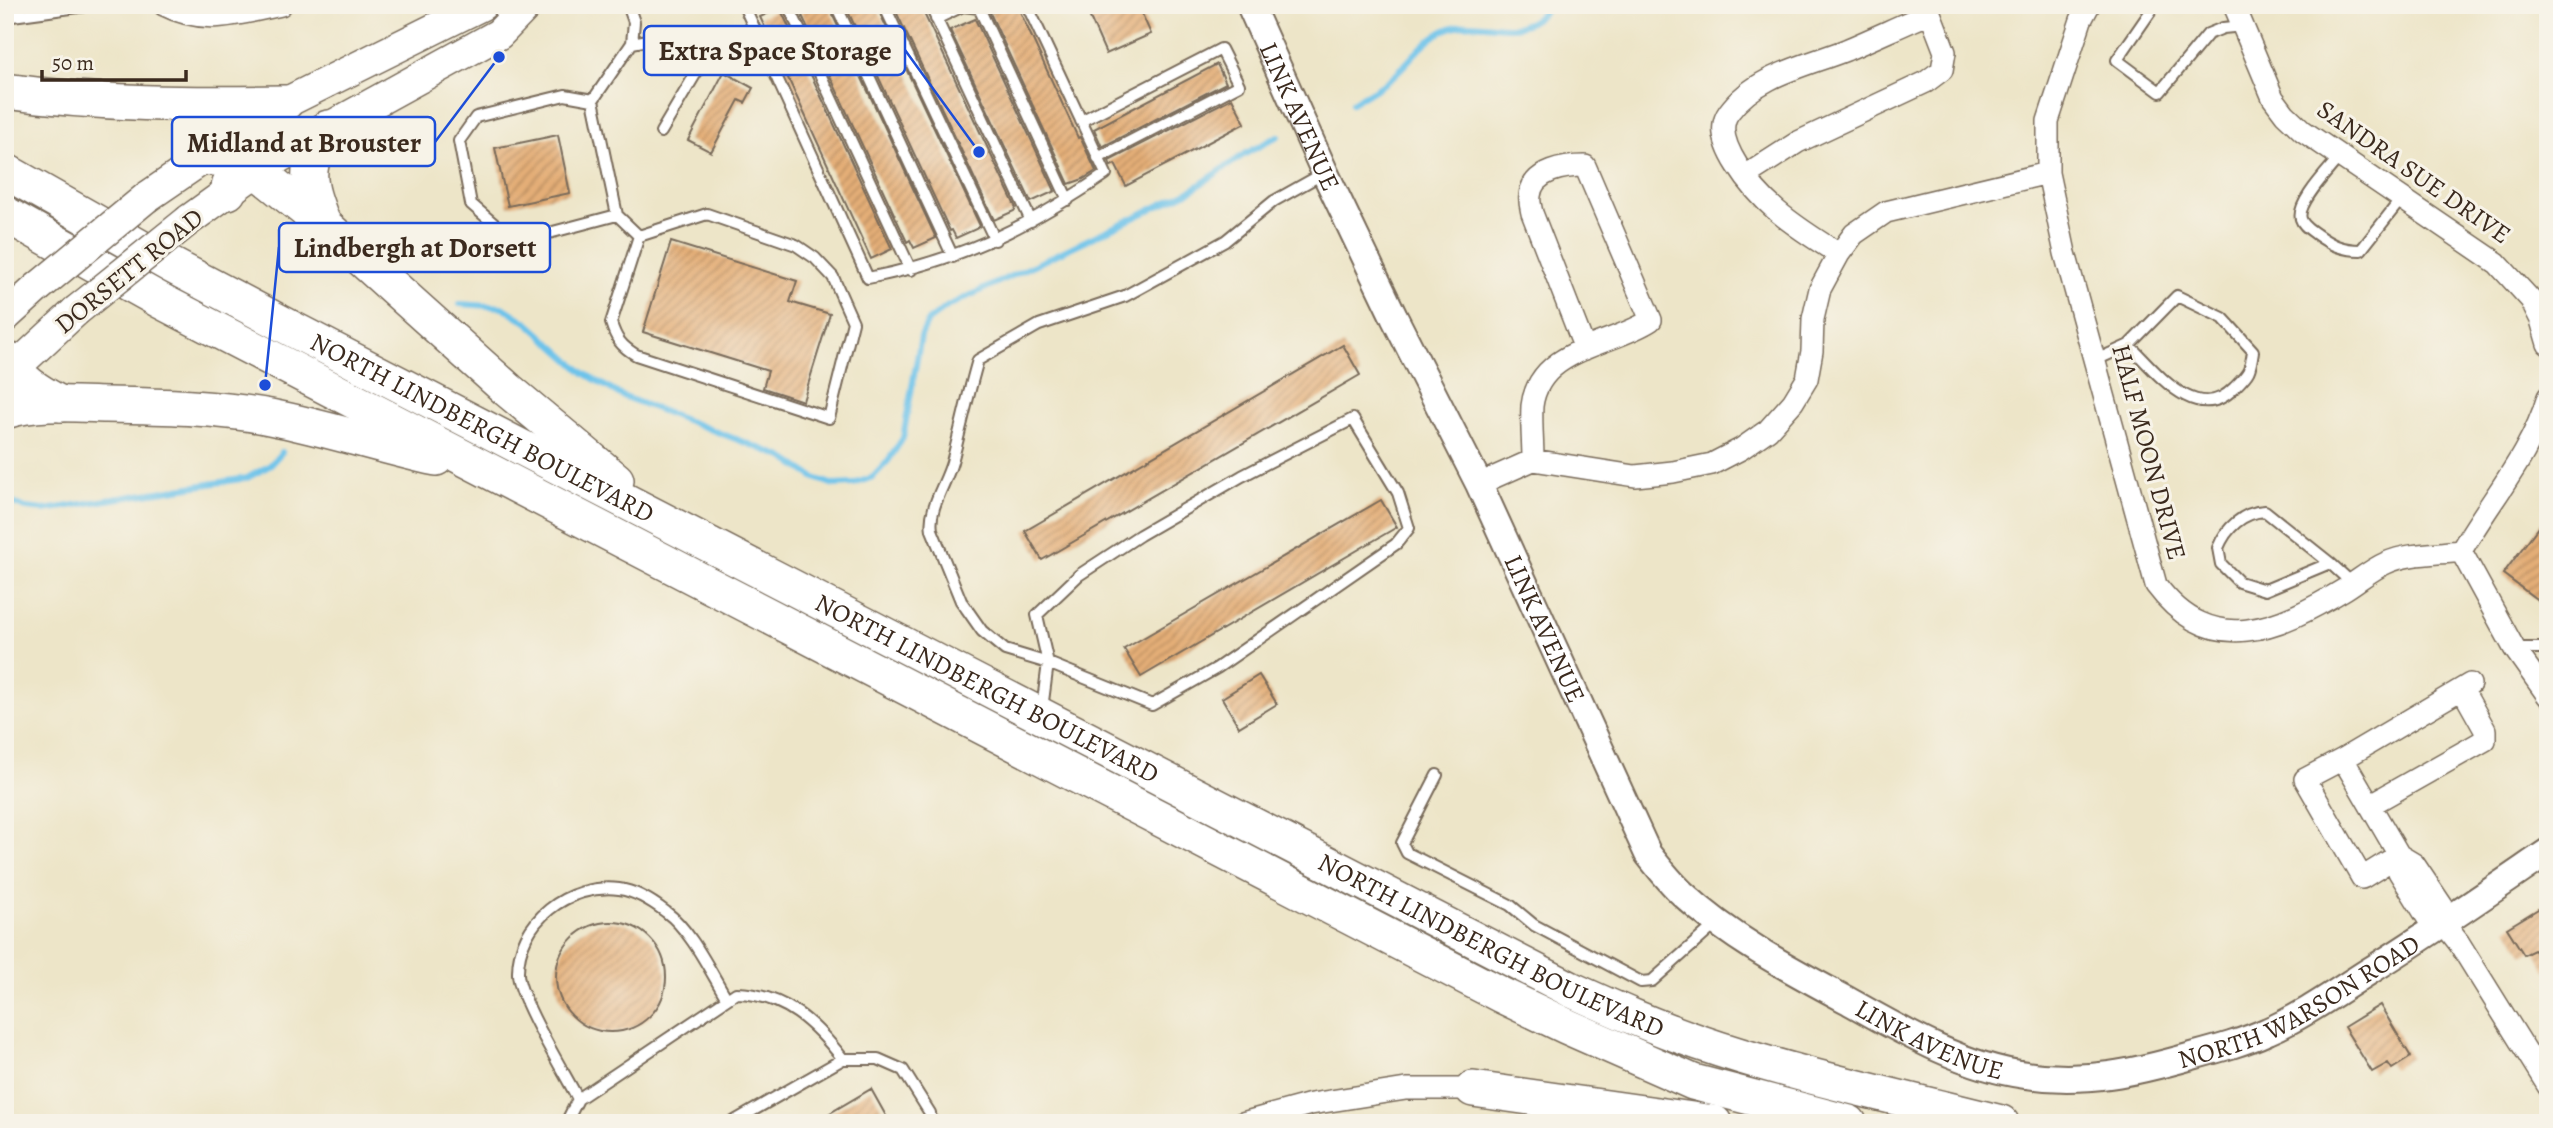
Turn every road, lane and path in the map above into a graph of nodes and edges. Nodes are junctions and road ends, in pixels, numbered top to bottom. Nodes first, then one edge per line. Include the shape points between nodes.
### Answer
1 (93, 5) edge
2 (164, 5) edge
3 (482, 5) edge
4 (628, 5) edge
5 (758, 5) edge
6 (788, 5) edge
7 (835, 5) edge
8 (884, 5) edge
9 (930, 5) edge
10 (963, 5) edge
11 (1027, 5) edge
12 (1250, 5) edge
13 (2089, 5) edge
14 (2155, 5) edge
15 (2234, 5) edge
16 (276, 6) edge
17 (524, 6) edge
18 (5, 17) edge
19 (936, 19) junction
20 (2243, 26) junction
21 (632, 43) junction
22 (5, 91) edge
23 (593, 100) junction
24 (285, 103) junction
25 (176, 104) junction
26 (1081, 121) junction
27 (328, 128) junction
28 (661, 132) dead end
29 (2340, 156) junction
30 (1098, 158) junction
31 (230, 164) junction
32 (5, 171) edge
33 (1325, 173) junction
34 (2048, 173) junction
35 (1745, 176) junction
36 (2402, 198) junction
37 (1068, 200) junction
38 (5, 214) edge
39 (617, 215) junction
40 (1031, 221) junction
41 (323, 224) junction
42 (639, 236) junction
43 (995, 240) junction
44 (1839, 254) junction
45 (953, 257) junction
46 (911, 270) junction
47 (5, 317) edge
48 (2548, 344) edge
49 (2129, 345) junction
50 (1585, 349) junction
51 (2096, 360) junction
52 (12, 362) edge
53 (2548, 397) edge
54 (61, 404) junction
55 (5, 411) edge
56 (1533, 460) junction
57 (480, 467) junction
58 (1479, 484) junction
59 (658, 517) junction
60 (2460, 551) junction
61 (2330, 564) junction
62 (2353, 584) junction
63 (2514, 648) junction
64 (2548, 648) edge
65 (1048, 663) junction
66 (2548, 696) edge
67 (1042, 715) junction
68 (2343, 759) junction
69 (1437, 775) dead end
70 (2370, 805) junction
71 (2548, 852) edge
72 (2399, 855) junction
73 (1718, 922) junction
74 (2443, 924) junction
75 (727, 999) junction
76 (843, 1059) junction
77 (2024, 1075) joint
78 (2548, 1086) edge
79 (1473, 1089) joint
80 (578, 1099) junction
81 (566, 1123) edge
82 (732, 1123) edge
83 (931, 1123) edge
84 (1242, 1123) edge
85 (1714, 1123) edge
86 (1849, 1123) edge
87 (2001, 1123) edge

1 - 18 lane
2 - 16 street via 181,14 223,18
3 - 24 main road
4 - 21 lane via 634,22
5 - 46 lane via 746,10 868,278
6 - 46 lane
7 - 45 lane
8 - 43 lane
9 - 19 lane
10 - 19 lane
10 - 37 lane via 979,8
11 - 26 lane
12 - 33 street, LINK AVENUE
13 - 34 street, HALF MOON DRIVE via 2048,121
14 - 20 lane via 2117,60 2161,92 2208,34
15 - 20 street, SANDRA SUE DRIVE
17 - 27 main road via 499,34
19 - 40 lane
20 - 29 street, SANDRA SUE DRIVE via 2273,98 2303,131
21 - 23 lane
21 - 28 lane via 691,32 702,63
22 - 25 highway
23 - 39 lane
23 - 39 lane via 565,95 476,117 459,141 471,204 515,242
24 - 25 highway
24 - 31 main road
25 - 31 highway via 199,115
26 - 30 lane
26 - 30 lane via 1221,49 1239,85
27 - 31 main road
27 - 41 highway via 311,156 309,169
29 - 36 street, SANDRA SUE DRIVE
29 - 36 lane via 2302,204 2300,218 2333,246 2361,250
30 - 37 lane via 1106,174
31 - 41 highway
31 - 47 main road, bridge via 147,197
31 - 52 main road, DORSETT ROAD, bridge via 190,220
32 - 59 highway, NORTH LINDBERGH BOULEVARD via 182,271
33 - 58 street, LINK AVENUE
33 - 65 lane via 1274,201 1225,241 1125,296 1039,325 978,360 946,481 930,518 932,530 961,601 982,631 1005,650
34 - 44 street via 1886,212 1854,234
34 - 51 street, HALF MOON DRIVE
35 - 35 street via 1798,142 1926,82 1942,70 1945,52 1930,13 1780,74 1747,93 1727,114 1723,130 1727,149
35 - 44 street via 1776,210
36 - 48 street, SANDRA SUE DRIVE via 2497,263 2531,300
37 - 40 lane
38 - 57 highway, NORTH LINDBERGH BOULEVARD
39 - 42 lane
40 - 43 lane
41 - 59 highway via 441,332
42 - 42 lane via 611,323 622,347 829,418 853,322 833,277 815,258 796,245 707,214
43 - 45 lane
44 - 56 street via 1820,289 1807,379 1768,430 1741,449 1712,464 1635,476
45 - 46 lane
49 - 49 lane via 2179,393 2215,402 2250,372 2253,351 2223,318 2177,296
49 - 51 lane
50 - 50 street via 1532,213 1530,194 1535,182 1566,166 1586,166 1651,320
50 - 56 street via 1557,363 1535,394
51 - 62 street, HALF MOON DRIVE via 2150,567 2169,603 2213,629 2239,632 2273,626
52 - 54 highway via 39,392
53 - 60 street via 2510,478
54 - 55 highway
54 - 57 highway via 185,407 268,417
56 - 58 street
57 - 86 highway, NORTH LINDBERGH BOULEVARD via 1566,1026 1693,1082
58 - 73 street, LINK AVENUE via 1648,854 1682,894
59 - 67 highway, NORTH LINDBERGH BOULEVARD
60 - 62 street, HALF MOON DRIVE via 2386,563
60 - 63 street
61 - 61 lane via 2264,590 2239,582 2221,564 2218,548 2231,527 2250,512 2265,511
61 - 62 lane
63 - 64 lane
63 - 66 street
65 - 65 lane via 1037,615 1079,575 1230,482 1353,419 1398,493 1409,528 1396,544 1217,668 1152,705
65 - 67 lane
67 - 87 highway, NORTH LINDBERGH BOULEVARD via 1632,1017 1767,1062
68 - 70 street
68 - 70 street via 2466,687 2485,740
68 - 72 street via 2305,779 2362,878
69 - 73 lane via 1402,843 1407,853 1510,905 1534,925 1641,982 1652,981
70 - 72 street
71 - 74 street, NORTH WARSON ROAD
72 - 74 street via 2414,864
73 - 77 street, LINK AVENUE via 1784,966 1913,1035 1991,1068
74 - 77 street, NORTH WARSON ROAD via 2313,1007 2225,1047 2134,1073 2066,1078
74 - 78 street
75 - 76 lane via 736,993 750,993 783,1003 821,1031
75 - 80 lane
75 - 80 lane via 684,930 642,896 601,888 579,891 554,904 536,922 522,948 518,975 523,995
76 - 82 lane
76 - 83 lane via 878,1059 903,1070 930,1113
79 - 84 street via 1406,1089 1311,1104
79 - 85 highway
80 - 81 lane

